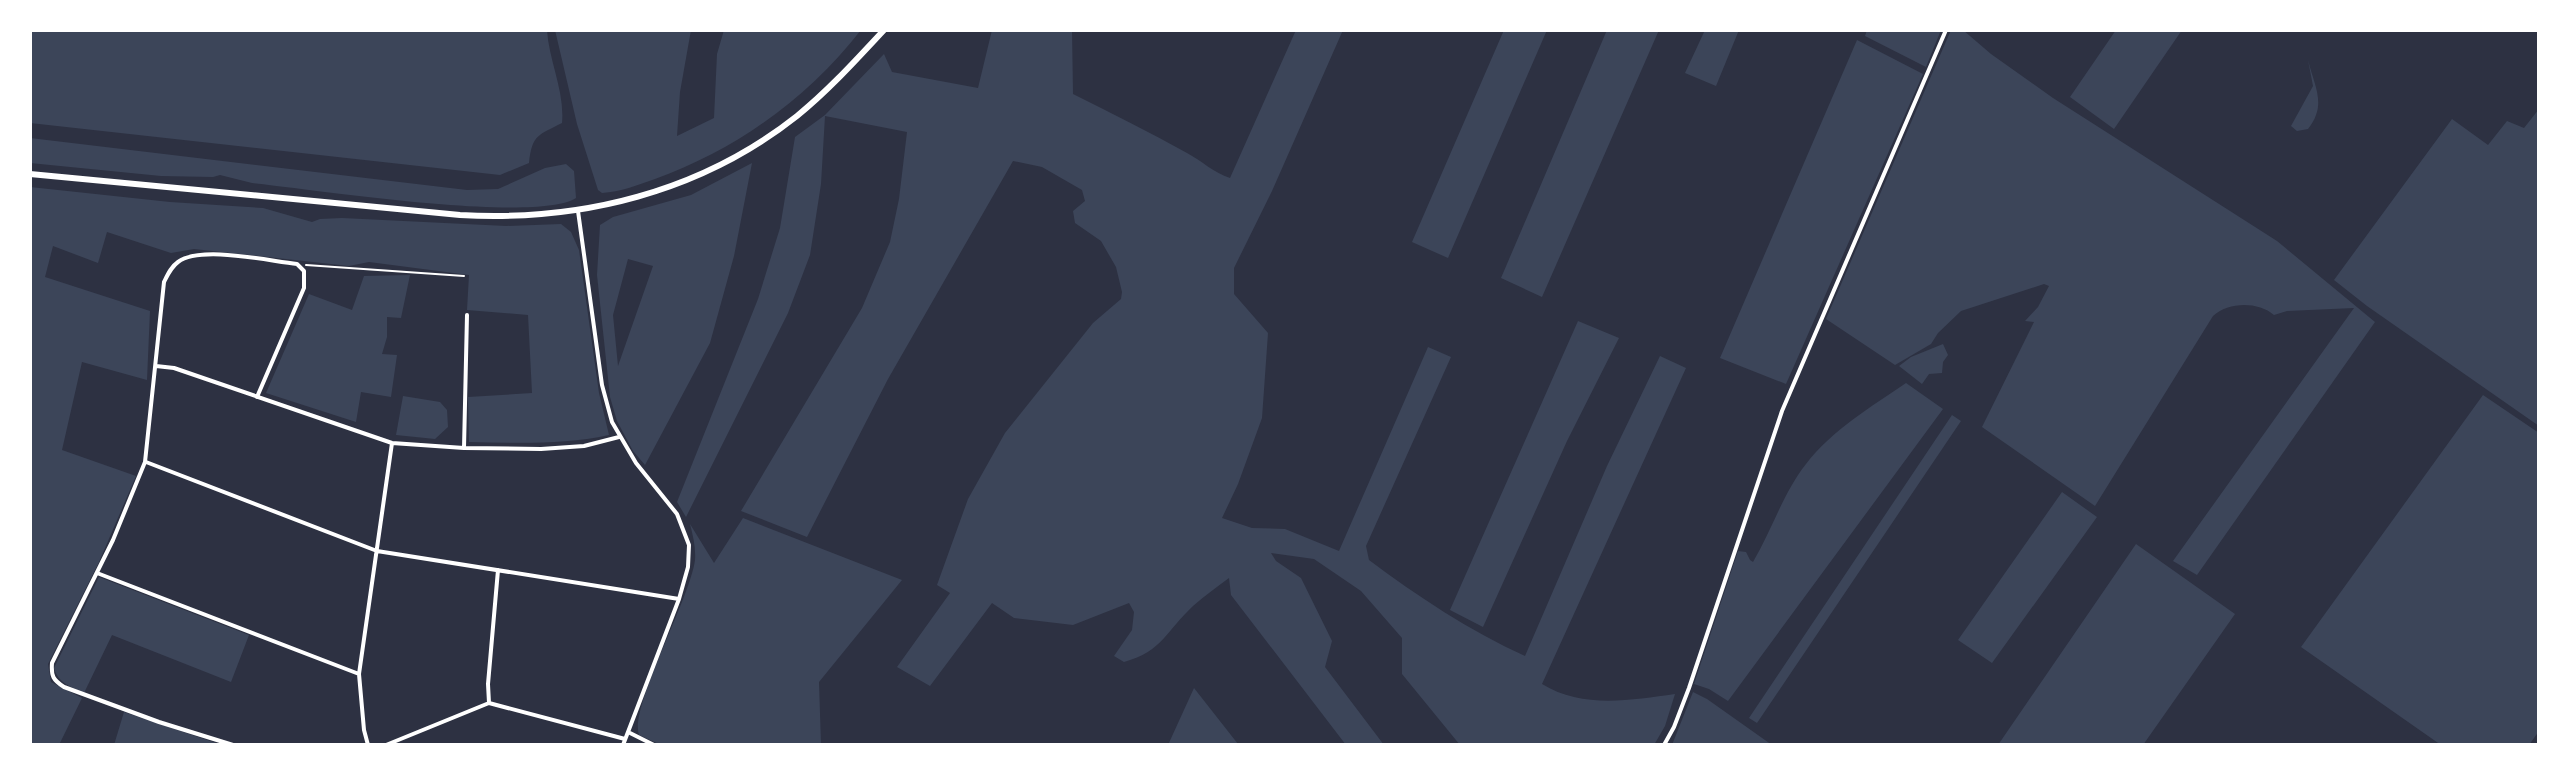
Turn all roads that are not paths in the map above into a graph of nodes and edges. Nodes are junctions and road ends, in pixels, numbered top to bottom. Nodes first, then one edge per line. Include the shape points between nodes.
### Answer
1 (884, 30) edge
2 (1946, 30) edge
3 (30, 174) edge
4 (578, 211) junction
5 (467, 315) dead end
6 (156, 366) junction
7 (257, 397) junction
8 (619, 437) junction
9 (392, 443) junction
10 (464, 448) junction
11 (145, 462) junction
12 (377, 551) junction
13 (498, 570) junction
14 (97, 573) junction
15 (679, 599) junction
16 (359, 674) junction
17 (489, 703) junction
18 (627, 732) junction
19 (624, 742) edge
20 (233, 745) edge
21 (368, 745) edge
22 (386, 745) edge
23 (654, 745) edge
24 (1664, 745) edge

1 - 4 street via 813,102 756,144 649,194
2 - 24 street via 1782,411 1689,688
3 - 4 street via 460,215
4 - 8 street via 602,385
5 - 10 street
6 - 7 street
6 - 7 street via 164,282 179,261 213,255 297,264 304,271 304,288
6 - 11 street
7 - 9 street
8 - 10 street via 570,447
8 - 15 street via 683,523 689,557
9 - 10 street
9 - 12 street
11 - 12 street
11 - 14 street
12 - 13 street
12 - 16 street
13 - 15 street
13 - 17 street
14 - 16 street
14 - 20 street via 52,663 54,680
15 - 18 street
16 - 21 street
17 - 19 street
17 - 22 street
18 - 19 street
18 - 23 street

